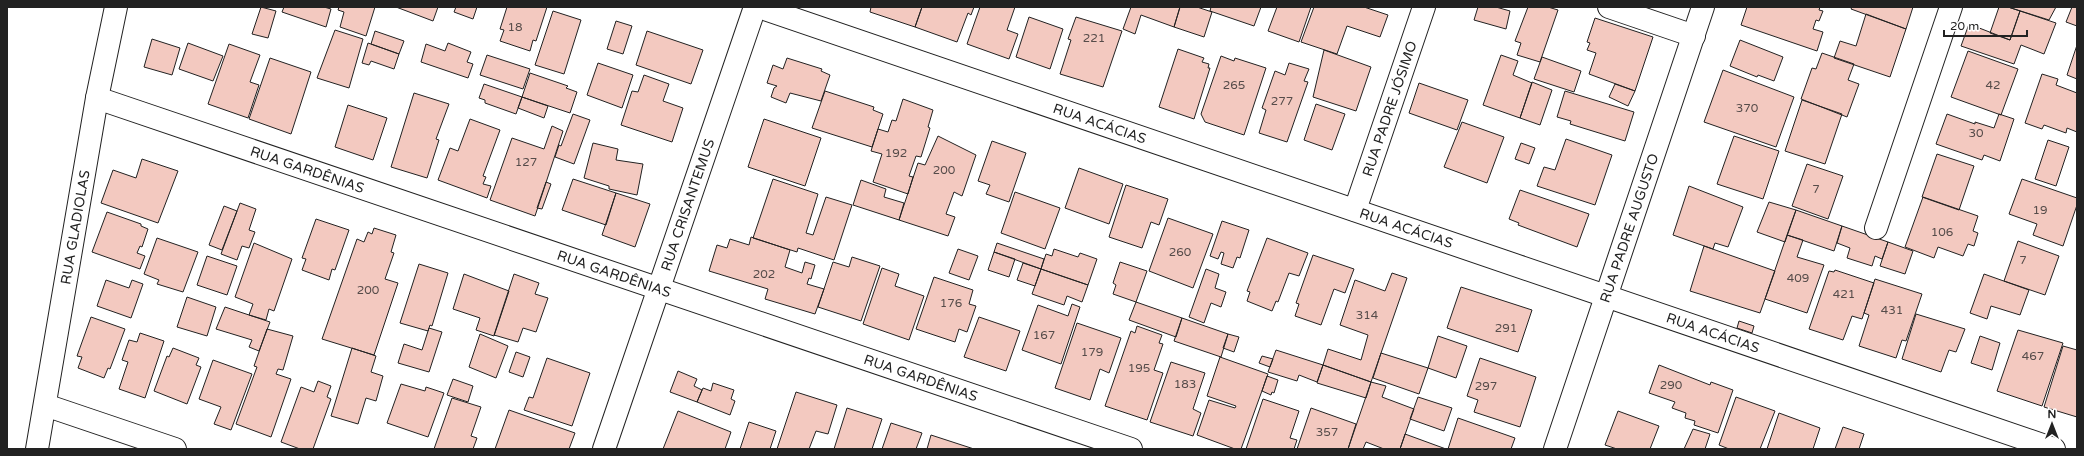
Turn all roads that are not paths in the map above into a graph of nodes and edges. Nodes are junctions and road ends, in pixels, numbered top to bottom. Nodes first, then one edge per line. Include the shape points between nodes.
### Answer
1 (116, 7) edge
2 (755, 7) edge
3 (759, 7) edge
4 (1424, 7) edge
5 (1609, 7) edge
6 (1703, 7) edge
7 (1951, 7) edge
8 (1694, 36) junction
9 (97, 98) junction
10 (1355, 210) junction
11 (1876, 228) dead end
12 (658, 289) junction
13 (1606, 296) junction
14 (45, 405) junction
15 (37, 449) edge
16 (175, 449) edge
17 (604, 449) edge
18 (1131, 449) edge
19 (1555, 449) edge
20 (2054, 449) edge

1 - 9 street, RUA GLADIOLAS
2 - 12 street, RUA CRISANTEMUS
3 - 10 street, RUA ACÁCIAS
4 - 10 street, RUA PADRE JÓSIMO
5 - 8 street
6 - 8 street, RUA PADRE AUGUSTO
7 - 11 street
8 - 13 street, RUA PADRE AUGUSTO
9 - 12 street, RUA GARDÊNIAS
9 - 14 street, RUA GLADIOLAS
10 - 13 street, RUA ACÁCIAS
12 - 17 street, RUA CRISANTEMUS
12 - 18 street, RUA GARDÊNIAS
13 - 19 street, RUA PADRE AUGUSTO
13 - 20 street, RUA ACÁCIAS
14 - 15 street, RUA GLADIOLAS
14 - 16 street

